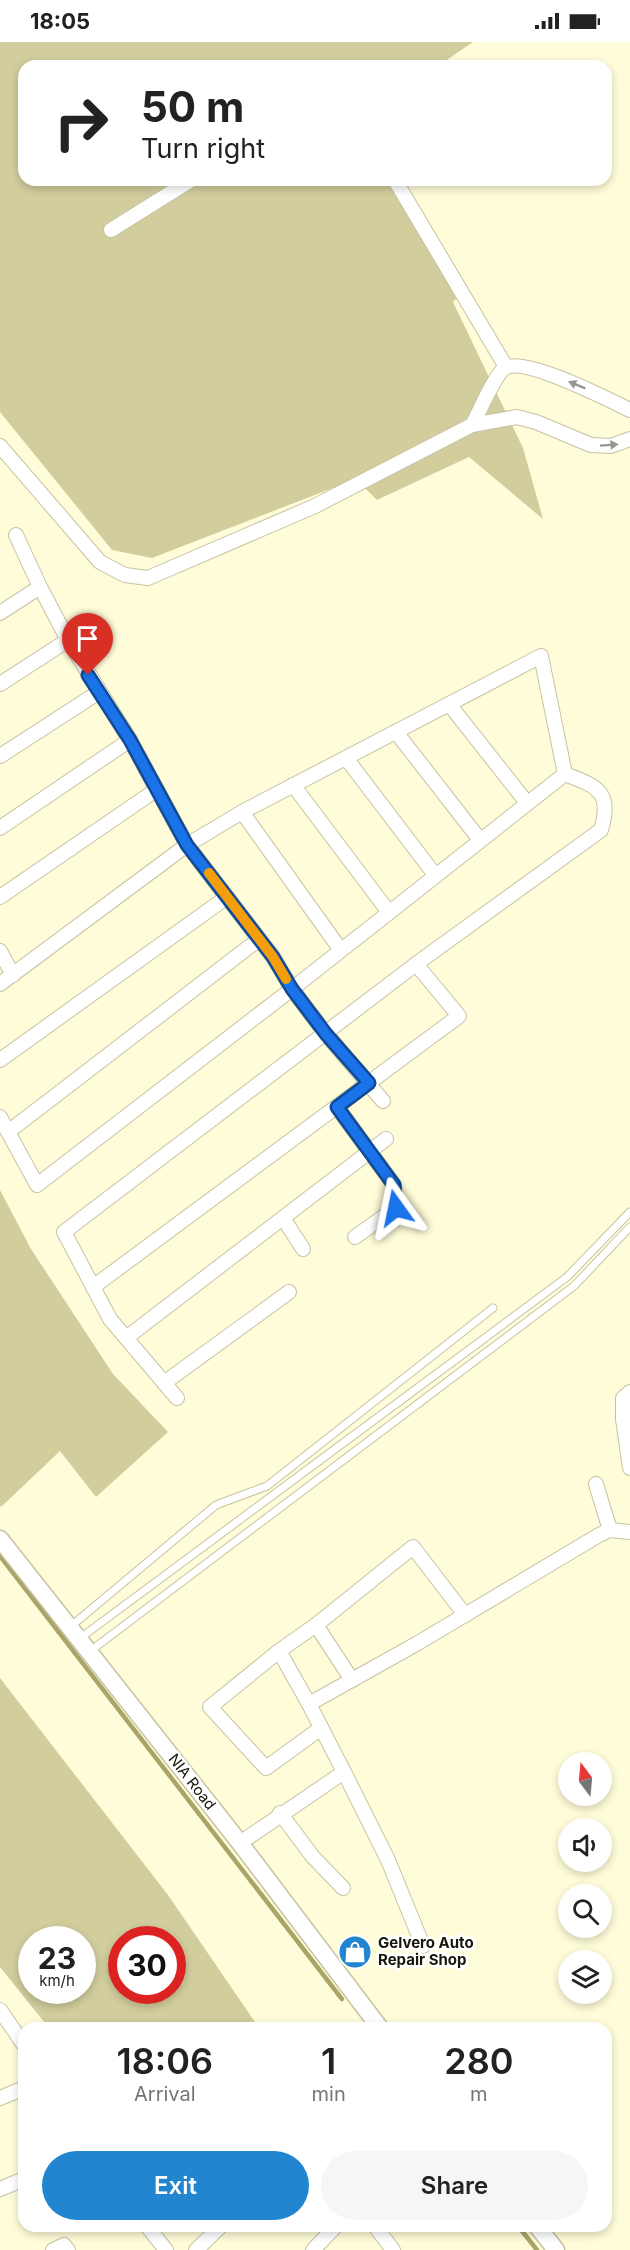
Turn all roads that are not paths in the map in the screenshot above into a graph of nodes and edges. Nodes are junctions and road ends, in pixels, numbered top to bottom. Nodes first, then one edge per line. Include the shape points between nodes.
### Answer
1 (181, 186) edge
2 (399, 186) edge
3 (111, 230) dead end
4 (507, 367) junction
5 (630, 410) edge
6 (472, 425) junction
7 (630, 440) edge
8 (0, 446) edge
9 (16, 535) dead end
10 (40, 587) junction
11 (0, 613) edge
12 (68, 640) junction
13 (0, 684) edge
14 (99, 692) junction
15 (449, 704) junction
16 (396, 732) junction
17 (130, 740) junction
18 (0, 756) edge
19 (346, 758) junction
20 (565, 774) junction
21 (293, 785) junction
22 (156, 790) junction
23 (527, 803) junction
24 (242, 812) junction
25 (0, 828) edge
26 (480, 840) junction
27 (187, 845) junction
28 (435, 875) junction
29 (0, 897) edge
30 (227, 897) junction
31 (388, 911) junction
32 (258, 940) junction
33 (340, 949) junction
34 (0, 951) edge
35 (417, 964) junction
36 (13, 975) junction
37 (0, 984) edge
38 (292, 989) junction
39 (326, 1034) junction
40 (0, 1060) edge
41 (369, 1083) junction
42 (383, 1101) dead end
43 (337, 1107) junction
44 (0, 1117) edge
45 (8, 1132) junction
46 (386, 1139) dead end
47 (369, 1152) junction
48 (630, 1212) edge
49 (283, 1218) junction
50 (630, 1227) edge
51 (355, 1237) dead end
52 (303, 1249) dead end
53 (93, 1287) junction
54 (289, 1292) dead end
55 (493, 1308) dead end
56 (126, 1338) junction
57 (164, 1383) junction
58 (411, 1392) junction
59 (630, 1392) edge
60 (177, 1398) dead end
61 (419, 1403) junction
62 (628, 1440) edge
63 (630, 1468) edge
64 (596, 1484) dead end
65 (235, 1524) junction
66 (610, 1530) junction
67 (630, 1532) edge
68 (244, 1535) junction
69 (0, 1539) edge
70 (465, 1615) junction
71 (316, 1625) junction
72 (79, 1640) junction
73 (279, 1651) junction
74 (352, 1680) junction
75 (309, 1704) junction
76 (321, 1728) junction
77 (344, 1772) junction
78 (280, 1814) junction
79 (240, 1843) junction
80 (343, 1888) dead end
81 (423, 1946) dead end
82 (0, 2010) edge
83 (375, 2022) edge
84 (18, 2036) edge
85 (18, 2090) edge
86 (0, 2098) edge
87 (18, 2182) edge
88 (0, 2189) edge
89 (152, 2232) edge
90 (215, 2232) edge
91 (331, 2232) edge
92 (380, 2232) edge
93 (542, 2232) edge
94 (315, 2249) edge
95 (53, 2250) edge
96 (68, 2250) edge
97 (166, 2250) edge
98 (196, 2250) edge
99 (393, 2250) edge
100 (556, 2250) edge

1 - 3 street
2 - 4 street
5 -> 4 street via 525,366
4 - 6 street via 498,376
6 -> 7 street via 517,417 591,445 611,446
6 - 8 street via 315,506 148,578 125,575 100,562
9 - 10 street
10 - 11 street
10 - 12 street
12 - 13 street
12 - 14 street
14 - 17 street
14 - 18 street
15 - 16 street
15 - 20 street via 541,656
15 - 23 street
16 - 19 street
16 - 26 street
17 - 22 street
17 - 25 street
19 - 21 street
19 - 28 street
20 - 23 street
20 - 35 street via 594,785 602,794 605,816 601,830
21 - 24 street
21 - 31 street
22 - 27 street
22 - 29 street
23 - 26 street
24 - 27 street
24 - 33 street
26 - 28 street
27 - 30 street
27 - 36 street
28 - 31 street
30 - 32 street
30 - 40 street
31 - 33 street
32 - 38 street
32 - 45 street
33 - 38 street
34 - 36 street
35 - 39 street
35 - 41 street via 459,1016
36 - 37 street
38 - 39 street
38 - 45 street via 37,1185
39 - 41 street
39 - 53 street via 64,1232
41 - 42 street
41 - 43 street
43 - 47 street
43 - 53 street
44 - 45 street
46 - 47 street
47 - 49 street
47 - 51 street via 394,1185 396,1208
48 - 58 lane via 567,1277
49 - 52 street
49 - 56 street
50 - 61 lane via 574,1286
53 - 56 street via 110,1319
54 - 57 street
55 - 72 lane via 267,1486 216,1505
56 - 57 street
57 - 60 street
58 - 61 lane
58 - 65 lane
59 - 62 street via 623,1398
61 - 68 lane
62 - 63 street
64 - 66 street
65 - 68 lane
65 - 72 lane
66 - 67 street
66 - 70 street
68 - 72 lane
69 - 72 street, NIA Road
70 - 71 street via 413,1547
70 - 74 street
71 - 73 street
71 - 74 street
72 - 79 street, NIA Road
73 - 75 street
73 - 76 street via 210,1707 266,1768
74 - 75 street
75 - 76 street
76 - 77 street
77 - 78 street
77 - 81 street via 388,1860
78 - 79 street
78 - 80 street
79 - 83 street, NIA Road
82 - 84 street
85 - 86 street
87 - 88 street
89 - 97 street
90 - 98 street
91 - 94 street
92 - 99 street
93 - 100 street
95 - 96 street via 64,2245

